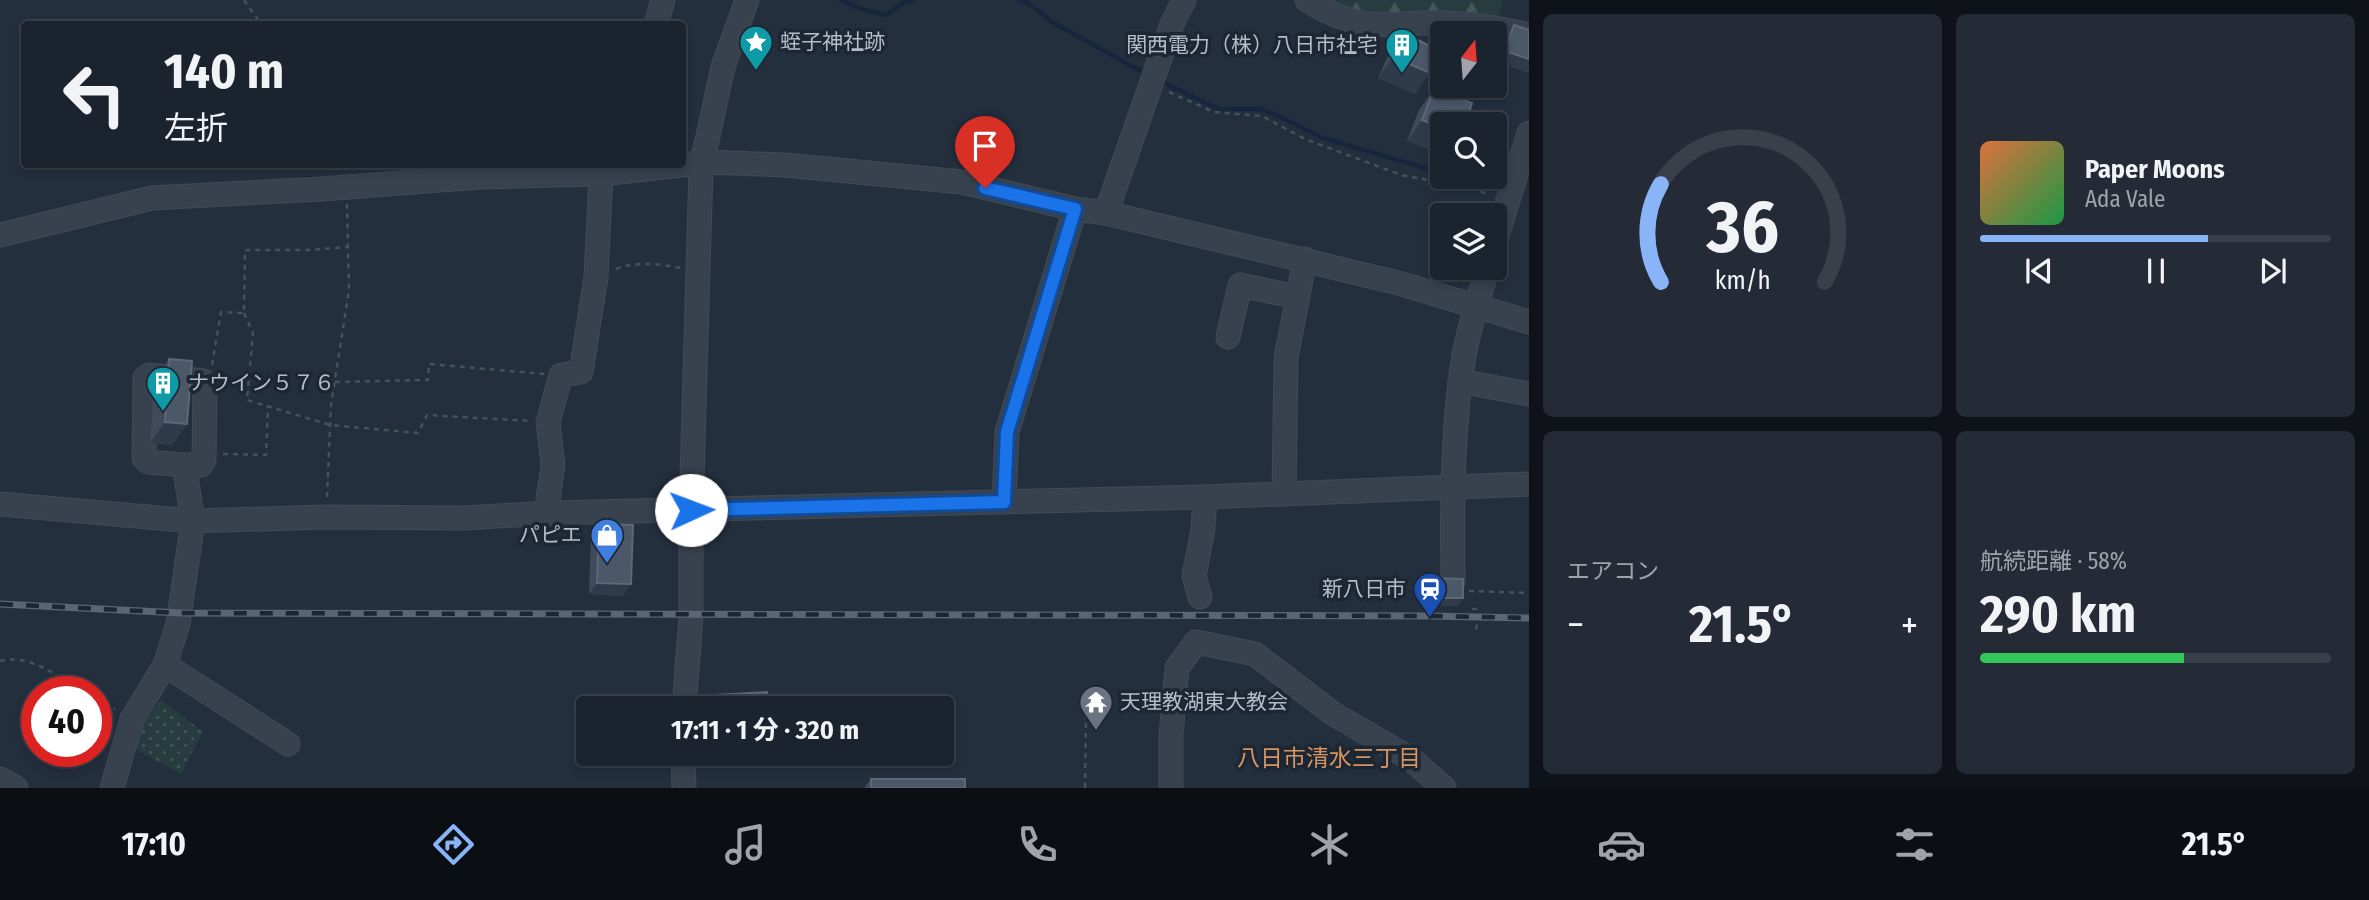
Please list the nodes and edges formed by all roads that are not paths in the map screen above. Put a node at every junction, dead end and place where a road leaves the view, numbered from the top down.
1 (663, 0) edge
2 (747, 0) edge
3 (1184, 0) edge
4 (1307, 0) edge
5 (657, 21) edge
6 (1529, 35) edge
7 (1529, 132) edge
8 (702, 163) junction
9 (686, 164) edge
10 (628, 168) edge
11 (601, 174) junction
12 (1507, 203) edge
13 (1075, 209) junction
14 (1105, 213) junction
15 (0, 235) edge
16 (1305, 259) junction
17 (1484, 280) edge
18 (1297, 297) junction
19 (1476, 305) junction
20 (1529, 322) edge
21 (1228, 337) dead end
22 (1460, 381) junction
23 (1529, 394) edge
24 (184, 466) junction
25 (1529, 484) edge
26 (1453, 486) junction
27 (1284, 494) junction
28 (1205, 497) junction
29 (1004, 502) junction
30 (0, 504) edge
31 (691, 510) junction
32 (550, 513) junction
33 (193, 521) junction
34 (1453, 573) road end
35 (1200, 597) dead end
36 (165, 665) junction
37 (685, 696) edge
38 (288, 744) dead end
39 (683, 766) edge
40 (0, 779) edge
41 (16, 788) edge
42 (111, 788) edge
43 (684, 788) edge
44 (1171, 788) edge
45 (1444, 788) edge

1 - 5 street
2 - 8 street
3 - 14 street
4 - 6 street
7 - 12 street
8 - 9 street
8 - 13 street
8 - 31 street
10 - 11 street
11 - 15 street
11 - 32 street
13 - 14 street
13 - 29 street
14 - 16 street
16 - 18 street
16 - 19 street
17 - 19 street
18 - 21 street
18 - 27 street
19 - 20 street
19 - 22 street
22 - 23 street
22 - 26 street
24 - 24 street
24 - 33 street
25 - 26 street
26 - 27 street
26 - 34 street
27 - 28 street
28 - 29 street
28 - 35 street
29 - 31 street
30 - 33 street
31 - 32 street
31 - 37 street
32 - 33 street
33 - 36 street
36 - 38 street
36 - 42 street
39 - 43 street
40 - 41 street
44 - 45 street

